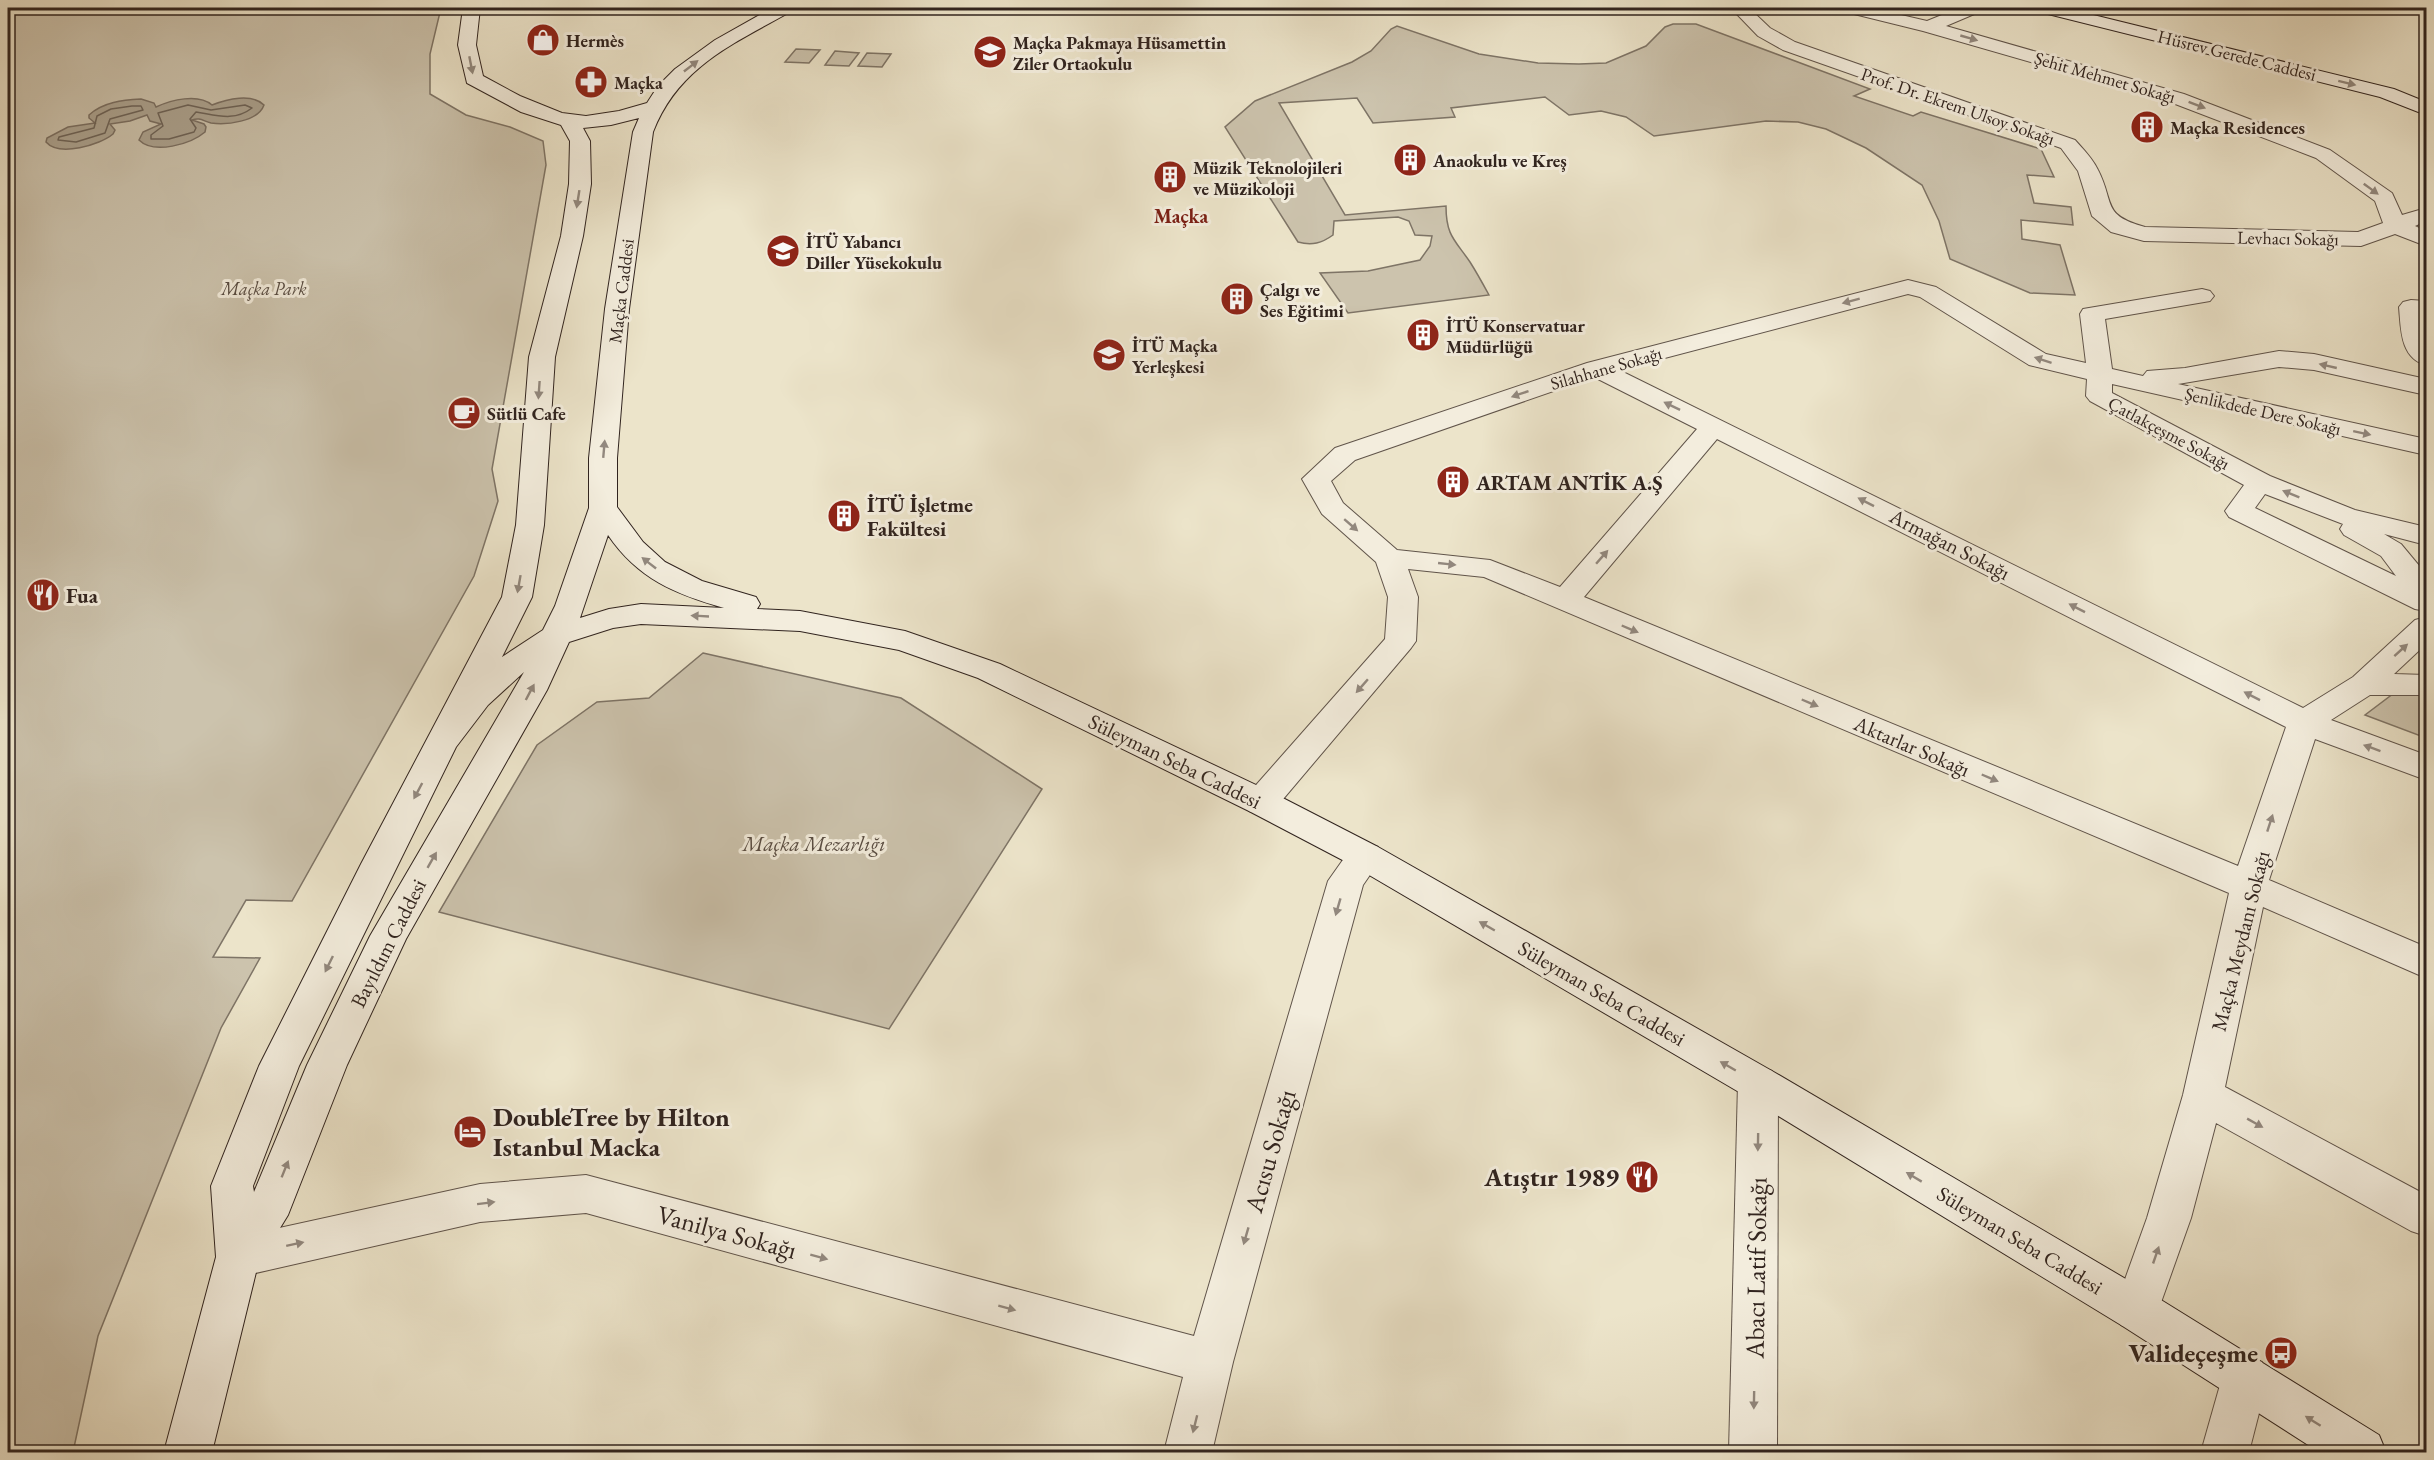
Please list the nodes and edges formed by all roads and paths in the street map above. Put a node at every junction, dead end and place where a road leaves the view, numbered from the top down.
1 (471, 8) edge
2 (784, 8) edge
3 (1740, 8) edge
4 (1852, 8) edge
5 (1973, 8) edge
6 (2046, 8) edge
7 (1929, 27) junction
8 (2427, 109) edge
9 (647, 117) junction
10 (576, 121) junction
11 (2427, 214) edge
12 (2396, 226) junction
13 (2144, 234) joint
14 (2427, 239) edge
15 (1908, 287) joint
16 (2202, 296) dead end
17 (2427, 308) edge
18 (2423, 349) edge
19 (1596, 368) junction
20 (2100, 375) junction
21 (2427, 387) edge
22 (1714, 426) junction
23 (2427, 447) edge
24 (2260, 482) junction
25 (603, 508) junction
26 (2345, 516) junction
27 (2427, 536) edge
28 (1389, 558) junction
29 (2427, 593) edge
30 (1564, 601) junction
31 (2427, 602) edge
32 (800, 621) junction
33 (2427, 627) edge
34 (556, 636) junction
35 (2364, 684) junction
36 (2427, 685) edge
37 (2304, 722) junction
38 (445, 739) junction
39 (2427, 768) edge
40 (1261, 802) junction
41 (1365, 856) junction
42 (2249, 886) junction
43 (2427, 963) edge
44 (1758, 1083) junction
45 (2203, 1095) junction
46 (2427, 1217) edge
47 (238, 1257) junction
48 (2137, 1310) junction
49 (1210, 1362) junction
50 (2245, 1378) junction
51 (188, 1452) edge
52 (1188, 1452) edge
53 (1753, 1452) edge
54 (2225, 1452) edge
55 (2362, 1452) edge

1 -> 10 street
9 -> 2 street
3 - 13 street, Prof. Dr. Ekrem Ulsoy Sokağı
4 - 7 street, Şehit Mehmet Sokağı
5 - 7 street
6 -> 8 street, Hüsrev Gerede Caddesi
7 -> 12 street, Şehit Mehmet Sokağı
9 - 10 street
25 -> 9 street, Maçka Caddesi
10 -> 38 street
11 - 12 street, Levhacı Sokağı
12 - 13 street, Levhacı Sokağı
12 - 14 street
15 -> 19 street, Silahhane Sokağı
20 -> 15 street, Çatlakçeşme Sokağı
16 - 20 street
17 - 18 street
22 -> 19 street, Armağan Sokağı
19 -> 28 street, Silahhane Sokağı
21 -> 20 street
20 -> 23 street, Şenlikdede Dere Sokağı
20 - 24 street, Çatlakçeşme Sokağı
30 -> 22 street
37 -> 22 street, Armağan Sokağı
26 -> 24 street, Çatlakçeşme Sokağı
24 - 31 street
32 -> 25 street, Süleyman Seba Caddesi
25 - 34 street, Maçka Caddesi
26 - 27 street, Çatlakçeşme Sokağı
26 - 29 street
28 -> 30 street, Aktarlar Sokağı
28 -> 40 street
30 -> 42 street, Aktarlar Sokağı
32 -> 34 street, Süleyman Seba Caddesi
32 - 40 street, Süleyman Seba Caddesi
35 -> 33 street
34 - 38 street, Süleyman Seba Caddesi
47 -> 34 street, Bayıldım Caddesi
35 - 36 street
35 - 37 street
39 -> 37 street, Armağan Sokağı
42 -> 37 street, Maçka Meydanı Sokağı
38 -> 47 street, Bayıldım Caddesi
40 - 41 street, Süleyman Seba Caddesi
44 -> 41 street, Süleyman Seba Caddesi
41 -> 49 street, Acısu Sokağı
42 - 43 street, Aktarlar Sokağı
42 - 45 street, Maçka Meydanı Sokağı
48 -> 44 street, Süleyman Seba Caddesi
44 -> 53 street, Abacı Latif Sokağı
45 -> 46 street
48 -> 45 street, Maçka Meydanı Sokağı
47 -> 49 street, Vanilya Sokağı
47 - 51 street, Bayıldım Caddesi
48 - 50 street, Süleyman Seba Caddesi
49 -> 52 street, Acısu Sokağı
50 - 54 street
55 -> 50 street, Süleyman Seba Caddesi

